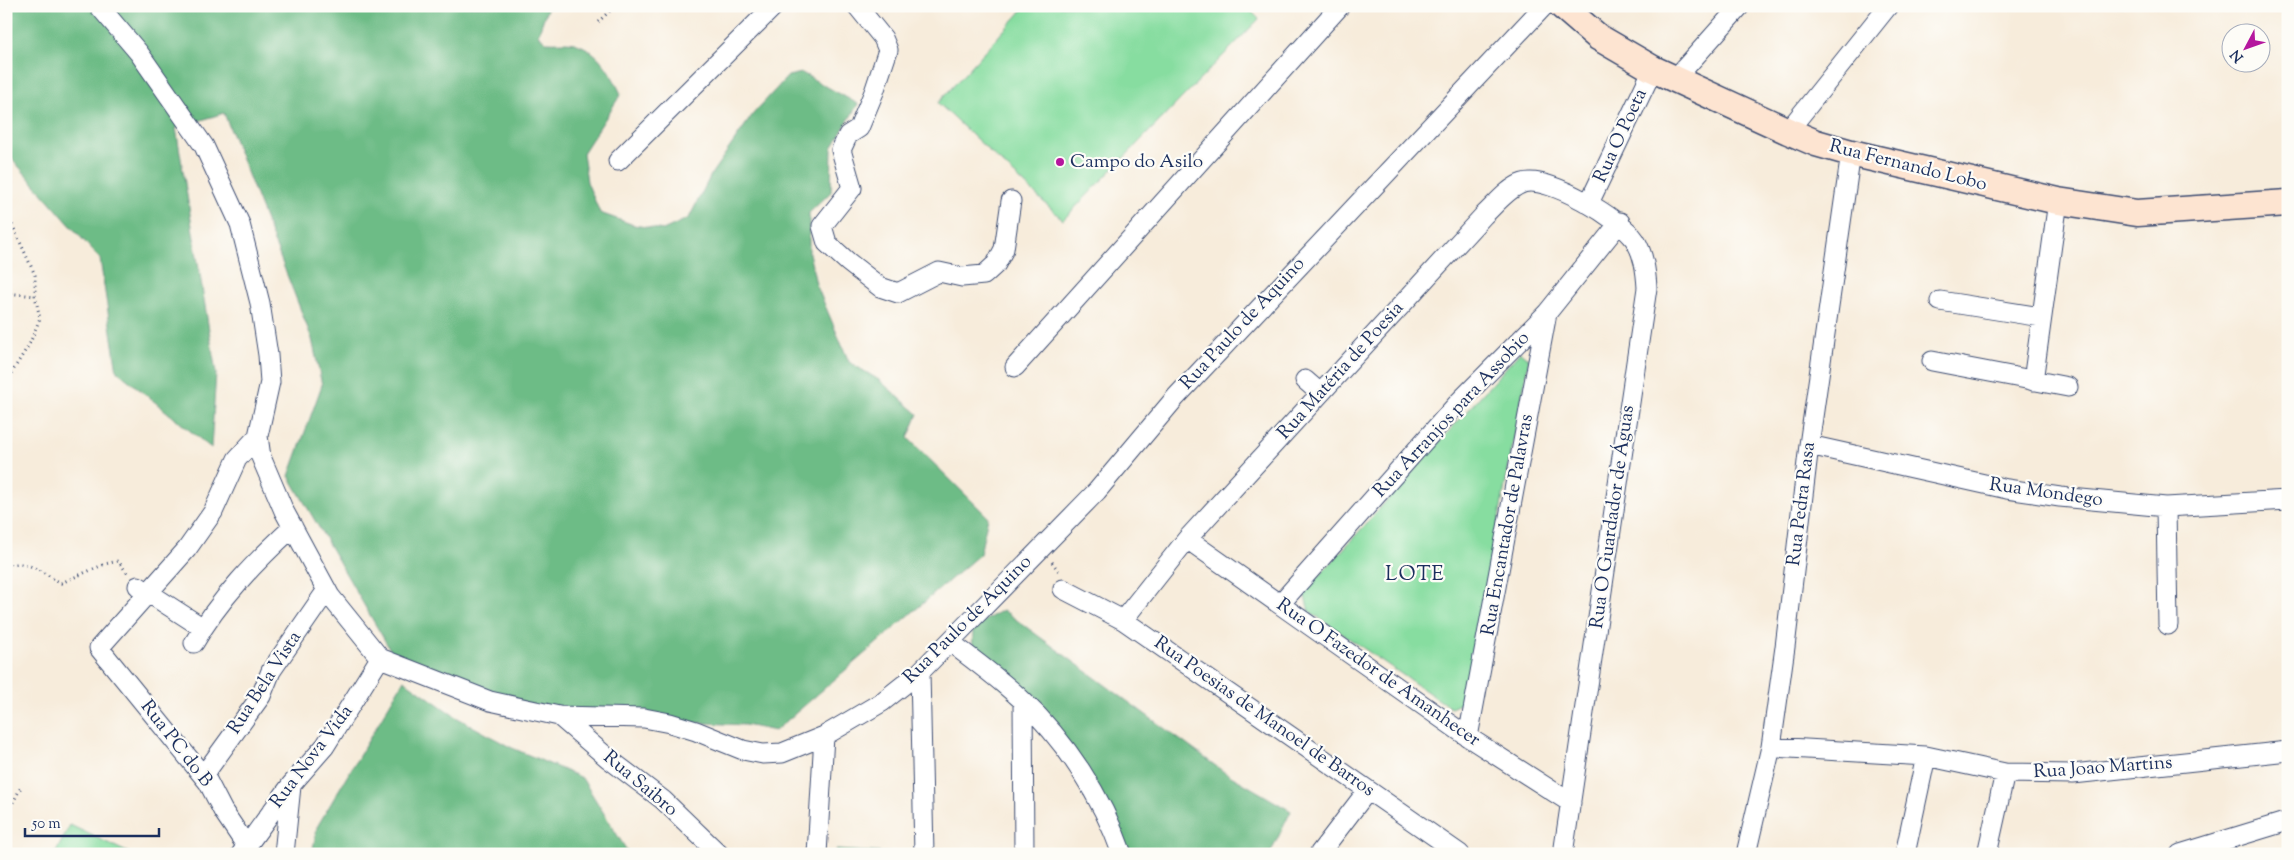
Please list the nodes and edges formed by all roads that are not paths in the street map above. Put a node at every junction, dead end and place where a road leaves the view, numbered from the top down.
1 (98, 6) edge
2 (774, 6) edge
3 (857, 6) edge
4 (1340, 6) edge
5 (1544, 6) edge
6 (1562, 6) edge
7 (1740, 6) edge
8 (1888, 6) edge
9 (1664, 74) junction
10 (1788, 132) junction
11 (1851, 153) junction
12 (618, 160) dead end
13 (1011, 201) dead end
14 (2058, 201) junction
15 (1589, 203) junction
16 (2288, 203) edge
17 (1620, 222) junction
18 (1940, 301) dead end
19 (1547, 313) junction
20 (2041, 317) junction
21 (1932, 361) dead end
22 (1015, 367) dead end
23 (1305, 380) dead end
24 (2033, 380) junction
25 (2068, 387) dead end
26 (1320, 393) junction
27 (258, 436) junction
28 (1809, 445) junction
29 (2288, 500) edge
30 (2166, 507) junction
31 (293, 527) junction
32 (1187, 539) junction
33 (1063, 589) road end
34 (144, 590) junction
35 (327, 590) junction
36 (1280, 604) junction
37 (1123, 620) junction
38 (2168, 625) dead end
39 (950, 642) junction
40 (380, 658) junction
41 (920, 672) junction
42 (1023, 700) junction
43 (559, 716) junction
44 (824, 736) junction
45 (1468, 737) junction
46 (1771, 747) junction
47 (2288, 751) edge
48 (1926, 756) junction
49 (2005, 773) junction
50 (204, 776) junction
51 (291, 785) junction
52 (1368, 790) junction
53 (1571, 803) junction
54 (2288, 821) edge
55 (243, 849) edge
56 (284, 854) edge
57 (719, 854) edge
58 (818, 854) edge
59 (924, 854) edge
60 (1024, 854) edge
61 (1122, 854) edge
62 (1319, 854) edge
63 (1460, 854) edge
64 (1563, 854) edge
65 (1746, 854) edge
66 (1905, 854) edge
67 (1987, 854) edge
68 (2180, 854) edge

1 - 27 street
2 - 12 street
3 - 13 street
4 - 22 street
5 - 39 street, Rua Paulo de Aquino
6 - 9 main road, Rua Fernando Lobo
7 - 9 street, Rua O Poeta
8 - 10 street
9 - 10 main road, Rua Fernando Lobo
9 - 15 street, Rua O Poeta
10 - 11 main road, Rua Fernando Lobo
11 - 14 main road, Rua Fernando Lobo
11 - 28 street, Rua Pedra Rasa
14 - 16 main road, Rua Fernando Lobo
14 - 20 street
15 - 17 street, Rua O Guardador de Águas
15 - 26 street, Rua Matéria de Poesia
17 - 19 street, Rua Arranjos para Assobio
17 - 53 street, Rua O Guardador de Águas
18 - 20 street
19 - 36 street, Rua Arranjos para Assobio
19 - 45 street, Rua Encantador de Palavras
20 - 24 street
21 - 24 street
23 - 26 street
24 - 25 street
26 - 32 street, Rua Matéria de Poesia
27 - 31 street
27 - 34 street
28 - 30 street, Rua Mondego
28 - 46 street, Rua Pedra Rasa
29 - 30 street, Rua Mondego
30 - 38 street
31 - 34 street
31 - 35 street
32 - 36 street, Rua O Fazedor de Amanhecer
32 - 37 street, Rua Matéria de Poesia
33 - 37 street, Rua Poesias de Manoel de Barros
34 - 50 street, Rua PC do B
35 - 40 street
35 - 50 street, Rua Bela Vista
36 - 45 street, Rua O Fazedor de Amanhecer
37 - 52 street, Rua Poesias de Manoel de Barros
39 - 41 street, Rua Paulo de Aquino
39 - 42 street
40 - 43 street, Rua Paulo de Aquino
40 - 51 street, Rua Nova Vida
41 - 44 street, Rua Paulo de Aquino
41 - 59 street
42 - 60 street
42 - 61 street
43 - 44 street, Rua Paulo de Aquino
43 - 57 street, Rua Saibro
44 - 58 street
45 - 53 street, Rua O Fazedor de Amanhecer
46 - 48 street, Rua Joao Martins
46 - 65 street, Rua Pedra Rasa
47 - 49 street, Rua Joao Martins
48 - 49 street, Rua Joao Martins
48 - 66 street
49 - 67 street
50 - 55 street, Rua PC do B
51 - 55 street, Rua Nova Vida
51 - 56 street
52 - 62 street
52 - 63 street, Rua Poesias de Manoel de Barros
53 - 64 street, Rua O Guardador de Águas
54 - 68 street

